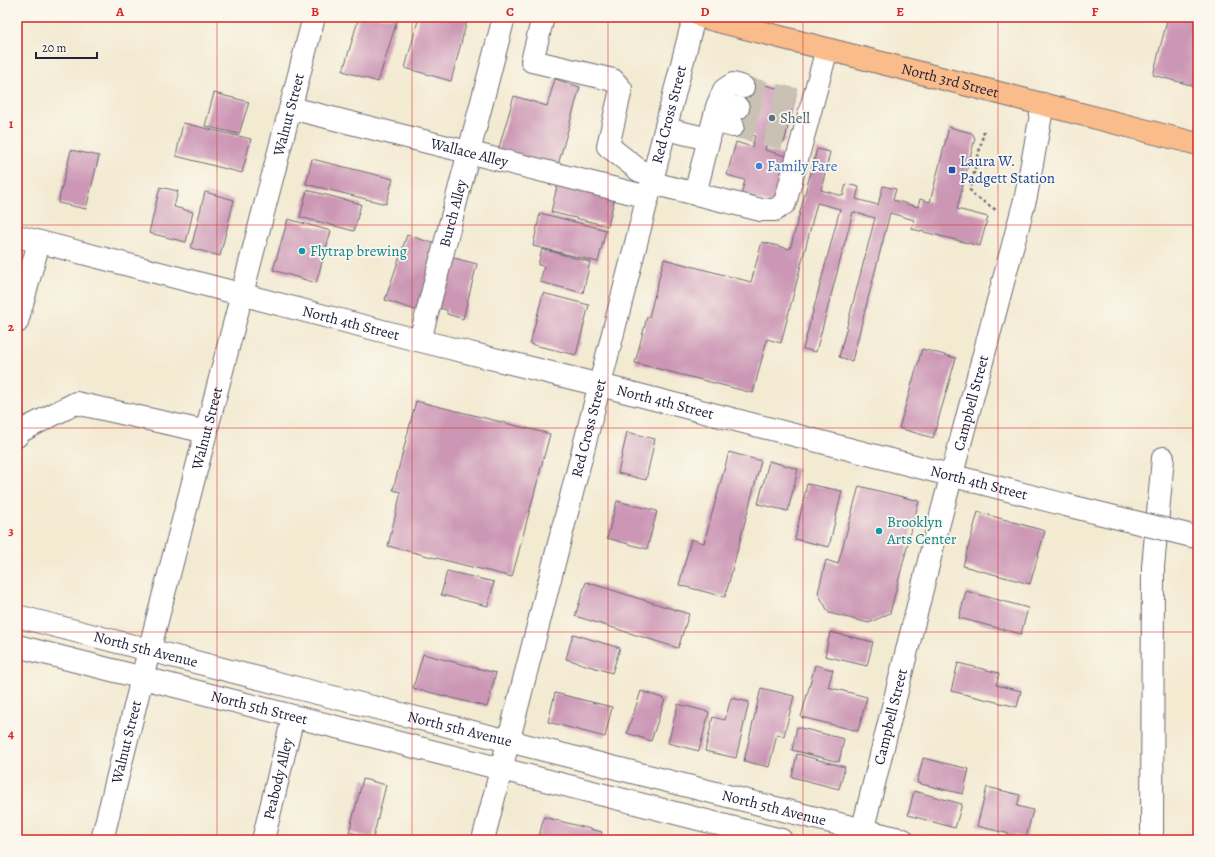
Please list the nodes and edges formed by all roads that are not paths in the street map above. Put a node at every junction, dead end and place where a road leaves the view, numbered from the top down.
1 (314, 17) edge
2 (504, 17) edge
3 (543, 17) edge
4 (694, 17) edge
5 (702, 17) edge
6 (827, 49) junction
7 (743, 86) tunnel mouth
8 (1043, 104) junction
9 (291, 108) junction
10 (722, 120) junction
11 (666, 129) junction
12 (1198, 144) edge
13 (469, 152) junction
14 (651, 185) junction
15 (695, 194) junction
16 (17, 236) edge
17 (39, 242) junction
18 (243, 294) junction
19 (17, 322) edge
20 (420, 340) junction
21 (600, 385) junction
22 (207, 432) junction
23 (17, 436) edge
24 (1163, 458) dead end
25 (952, 475) junction
26 (1197, 537) edge
27 (17, 616) edge
28 (17, 646) edge
29 (150, 650) junction
30 (142, 678) junction
31 (293, 717) junction
32 (508, 740) junction
33 (501, 769) junction
34 (861, 835) edge
35 (102, 840) edge
36 (263, 840) edge
37 (483, 840) edge
38 (781, 840) edge
39 (903, 840) edge
40 (1152, 840) edge

1 - 9 street, Walnut Street
2 - 13 street, Burch Alley
3 - 14 street
4 - 11 street, Red Cross Street
5 - 6 main road, North 3rd Street
6 - 8 main road, North 3rd Street
6 - 15 street
7 - 10 street
8 - 12 main road, North 3rd Street
8 - 25 street, Campbell Street
9 - 13 street, Wallace Alley
9 - 18 street, Walnut Street
10 - 11 street
10 - 15 street
11 - 14 street, Red Cross Street
13 - 14 street, Wallace Alley
13 - 20 street, Burch Alley
14 - 15 street
14 - 21 street, Red Cross Street
16 - 17 street, North 4th Street
17 - 18 street, North 4th Street
17 - 19 street
18 - 20 street, North 4th Street
18 - 22 street, Walnut Street
20 - 21 street, North 4th Street
21 - 25 street, North 4th Street
21 - 32 street, Red Cross Street
22 - 23 street
22 - 29 street, Walnut Street
24 - 40 street
25 - 26 street, North 4th Street, bridge
25 - 34 street, Campbell Street
27 - 29 street, North 5th Avenue
28 - 30 street, North 5th Street
29 - 30 street, Walnut Street
29 - 32 street, North 5th Avenue
30 - 31 street, North 5th Street
30 - 35 street, Walnut Street
31 - 33 street, North 5th Street
31 - 36 street, Peabody Alley
32 - 33 street, Red Cross Street
32 - 34 street, North 5th Avenue
33 - 37 street, Red Cross Street
33 - 38 street, North 5th Avenue
34 - 39 street, North 5th Avenue

